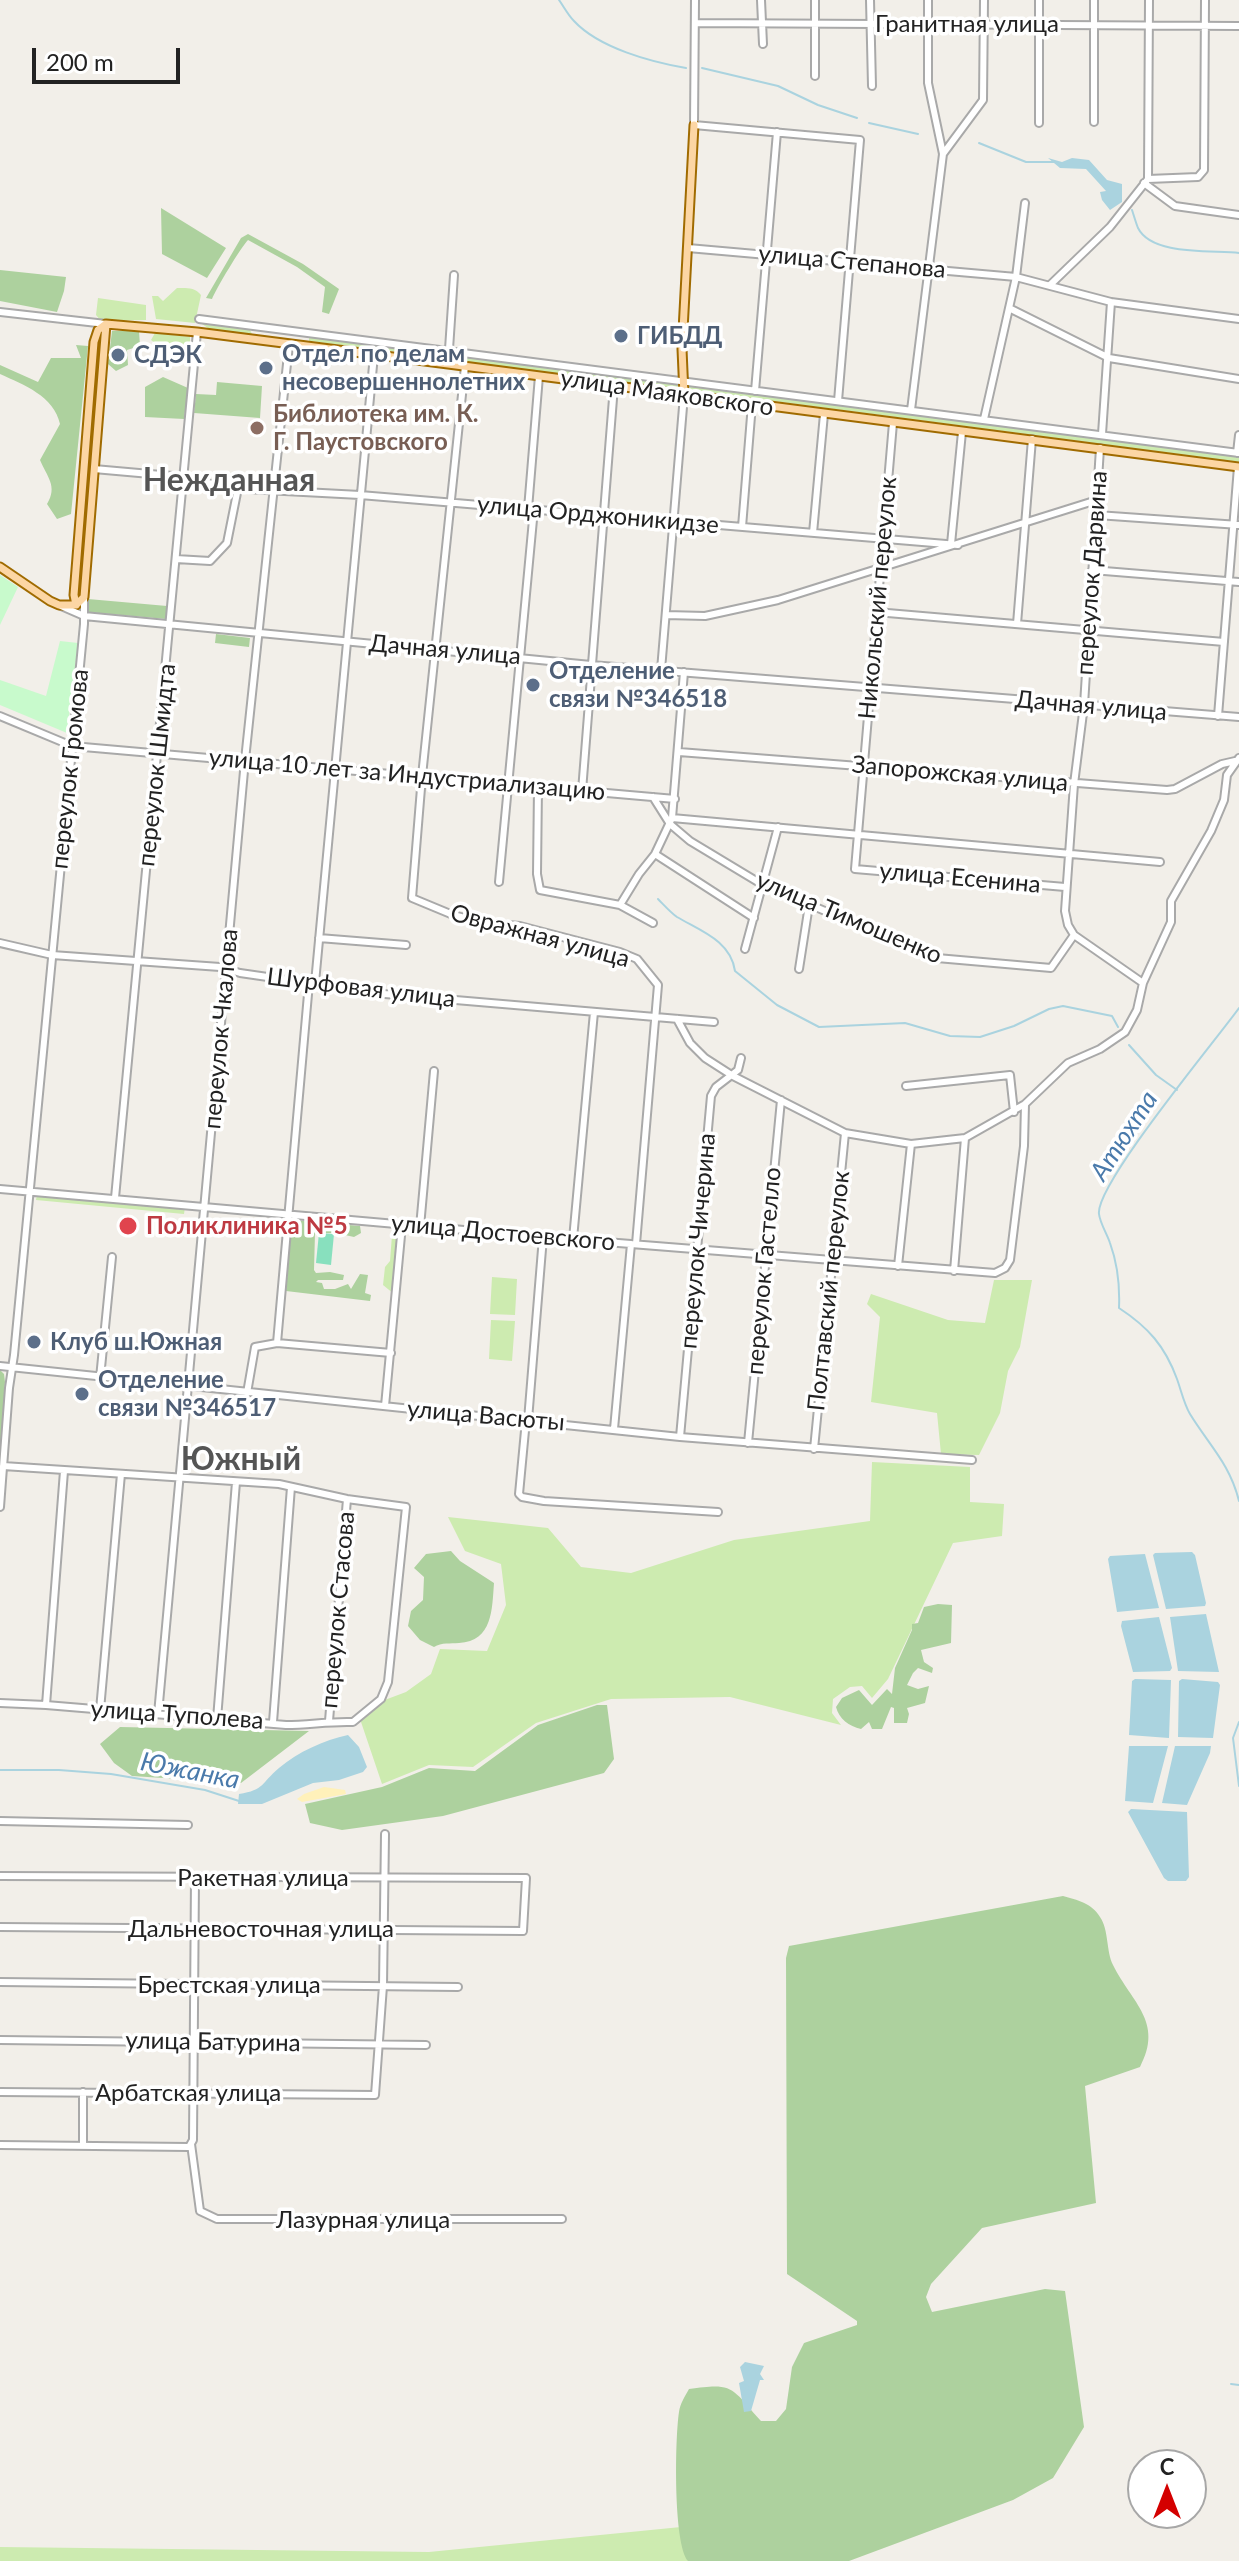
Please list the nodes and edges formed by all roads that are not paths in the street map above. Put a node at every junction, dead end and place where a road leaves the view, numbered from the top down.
1 (695, 0) edge
2 (761, 0) edge
3 (815, 0) edge
4 (870, 0) edge
5 (928, 0) edge
6 (984, 0) edge
7 (1039, 0) edge
8 (1094, 0) edge
9 (1149, 0) edge
10 (1205, 0) edge
11 (695, 23) junction
12 (761, 23) junction
13 (815, 23) junction
14 (870, 24) junction
15 (928, 24) junction
16 (983, 24) junction
17 (1039, 25) junction
18 (1094, 25) junction
19 (1149, 25) junction
20 (1205, 26) junction
21 (1239, 26) edge
22 (763, 44) dead end
23 (815, 76) dead end
24 (872, 86) dead end
25 (1094, 122) dead end
26 (1039, 123) dead end
27 (694, 125) junction
28 (777, 132) junction
29 (943, 154) junction
30 (1146, 181) junction
31 (1025, 203) dead end
32 (1239, 215) edge
33 (688, 248) junction
34 (769, 254) junction
35 (849, 260) junction
36 (929, 269) junction
37 (454, 275) dead end
38 (1016, 277) junction
39 (1050, 285) junction
40 (1111, 302) junction
41 (1009, 308) junction
42 (0, 312) edge
43 (199, 319) dead end
44 (1239, 319) edge
45 (106, 324) junction
46 (197, 332) junction
47 (289, 345) junction
48 (450, 351) junction
49 (374, 355) junction
50 (1109, 358) junction
51 (448, 364) junction
52 (465, 366) junction
53 (539, 376) junction
54 (1239, 379) edge
55 (682, 382) junction
56 (614, 386) junction
57 (755, 391) junction
58 (684, 395) junction
59 (838, 401) junction
60 (752, 404) junction
61 (911, 410) junction
62 (824, 414) junction
63 (984, 419) junction
64 (893, 423) junction
65 (962, 432) junction
66 (1102, 434) junction
67 (1239, 435) edge
68 (1032, 439) junction
69 (1100, 448) junction
70 (1238, 453) edge
71 (1238, 467) edge
72 (94, 469) junction
73 (184, 477) junction
74 (238, 488) junction
75 (274, 490) junction
76 (360, 495) junction
77 (1097, 500) junction
78 (449, 502) junction
79 (531, 509) junction
80 (604, 515) junction
81 (1097, 515) junction
82 (673, 521) junction
83 (1025, 524) junction
84 (1236, 525) edge
85 (742, 527) junction
86 (813, 533) junction
87 (882, 539) junction
88 (954, 545) junction
89 (176, 559) junction
90 (0, 565) edge
91 (880, 569) junction
92 (1092, 570) junction
93 (1228, 580) junction
94 (1239, 582) edge
95 (74, 595) junction
96 (84, 597) junction
97 (58, 602) junction
98 (76, 605) junction
99 (876, 612) junction
100 (666, 615) junction
101 (84, 616) junction
102 (171, 624) junction
103 (1017, 624) junction
104 (1088, 630) junction
105 (258, 631) junction
106 (346, 641) junction
107 (1224, 642) junction
108 (435, 649) junction
109 (519, 657) junction
110 (591, 665) junction
111 (661, 670) junction
112 (684, 672) junction
113 (870, 687) junction
114 (1084, 705) junction
115 (0, 716) edge
116 (1218, 716) junction
117 (1239, 717) edge
118 (72, 746) junction
119 (159, 752) junction
120 (679, 752) junction
121 (245, 760) junction
122 (1237, 760) edge
123 (863, 766) junction
124 (334, 768) junction
125 (422, 776) junction
126 (508, 784) junction
127 (1074, 784) junction
128 (538, 787) junction
129 (582, 791) junction
130 (653, 797) junction
131 (675, 799) junction
132 (671, 821) junction
133 (778, 827) junction
134 (858, 834) junction
135 (1068, 853) junction
136 (655, 854) junction
137 (1160, 862) dead end
138 (855, 869) joint
139 (499, 882) dead end
140 (763, 885) junction
141 (1065, 887) junction
142 (620, 905) junction
143 (809, 905) junction
144 (754, 918) junction
145 (653, 923) dead end
146 (1074, 935) junction
147 (319, 938) junction
148 (0, 943) edge
149 (406, 945) dead end
150 (745, 949) dead end
151 (52, 955) junction
152 (137, 960) junction
153 (799, 969) dead end
154 (227, 970) junction
155 (312, 983) junction
156 (1143, 983) junction
157 (594, 1012) junction
158 (656, 1018) junction
159 (677, 1019) junction
160 (714, 1022) dead end
161 (741, 1058) dead end
162 (434, 1071) dead end
163 (733, 1076) junction
164 (906, 1086) dead end
165 (781, 1100) junction
166 (1025, 1104) junction
167 (1014, 1112) junction
168 (845, 1133) junction
169 (965, 1138) junction
170 (911, 1144) junction
171 (0, 1189) edge
172 (30, 1192) junction
173 (115, 1198) junction
174 (204, 1206) junction
175 (289, 1214) junction
176 (402, 1225) junction
177 (420, 1227) junction
178 (543, 1237) junction
179 (573, 1239) junction
180 (633, 1244) junction
181 (697, 1249) junction
182 (766, 1255) junction
183 (112, 1257) dead end
184 (833, 1260) junction
185 (898, 1266) junction
186 (954, 1271) junction
187 (277, 1343) junction
188 (391, 1353) junction
189 (0, 1366) edge
190 (12, 1367) junction
191 (100, 1378) junction
192 (187, 1387) junction
193 (247, 1393) junction
194 (385, 1406) junction
195 (527, 1420) junction
196 (614, 1429) junction
197 (680, 1437) junction
198 (748, 1443) junction
199 (814, 1449) junction
200 (972, 1460) dead end
201 (3, 1466) junction
202 (64, 1471) junction
203 (121, 1474) junction
204 (178, 1477) junction
205 (236, 1482) junction
206 (291, 1487) junction
207 (347, 1499) junction
208 (0, 1507) edge
209 (718, 1512) dead end
210 (0, 1703) edge
211 (46, 1705) junction
212 (100, 1710) junction
213 (158, 1714) junction
214 (217, 1719) junction
215 (329, 1721) junction
216 (273, 1722) junction
217 (0, 1821) edge
218 (188, 1825) dead end
219 (385, 1834) dead end
220 (0, 1876) edge
221 (195, 1877) junction
222 (385, 1878) junction
223 (0, 1927) edge
224 (194, 1929) junction
225 (384, 1929) junction
226 (523, 1931) joint
227 (0, 1982) edge
228 (194, 1984) junction
229 (383, 1986) junction
230 (458, 1987) dead end
231 (0, 2040) edge
232 (194, 2041) junction
233 (380, 2044) junction
234 (426, 2045) dead end
235 (0, 2092) edge
236 (83, 2092) junction
237 (193, 2093) junction
238 (0, 2145) edge
239 (83, 2145) junction
240 (190, 2145) junction
241 (562, 2219) dead end

1 - 11 street
2 - 12 street
3 - 13 street
4 - 14 street
5 - 15 street
6 - 16 street
7 - 17 street
8 - 18 street
9 - 19 street
10 - 20 street
11 - 12 street, Гранитная улица
11 - 27 street
12 - 13 street, Гранитная улица
12 - 22 street
13 - 14 street, Гранитная улица
13 - 23 street
14 - 15 street, Гранитная улица
14 - 24 street
15 - 16 street, Гранитная улица
15 - 29 street
16 - 17 street, Гранитная улица
16 - 29 street
17 - 18 street, Гранитная улица
17 - 26 street
18 - 19 street, Гранитная улица
18 - 25 street
19 - 20 street, Гранитная улица
19 - 30 street
20 - 21 street, Гранитная улица
20 - 30 street
27 - 28 street
27 - 33 main road
28 - 34 street
28 - 35 street
29 - 36 street
30 - 32 street
30 - 39 street
31 - 38 street
33 - 34 street, улица Степанова
33 - 55 main road
34 - 35 street, улица Степанова
34 - 57 street
35 - 36 street, улица Степанова
35 - 59 street
36 - 38 street, улица Степанова
36 - 61 street
37 - 48 street
38 - 39 street, улица Степанова
38 - 41 street
39 - 40 street, улица Степанова
40 - 44 street, улица Степанова
40 - 50 street
41 - 50 street
41 - 63 street
42 - 45 street, улица Маяковского
43 - 48 street, улица Маяковского
45 - 46 main road, улица Маяковского
45 - 72 main road, переулок Громова
45 - 95 main road
46 - 47 main road, улица Маяковского
46 - 73 street, переулок Шмидта
47 - 49 main road, улица Маяковского
47 - 75 street, переулок Чкалова
48 - 51 street
48 - 55 street, улица Маяковского
49 - 51 main road, улица Маяковского
49 - 76 street
50 - 54 street
50 - 66 street
51 - 52 main road, улица Маяковского
52 - 53 main road, улица Маяковского
52 - 78 street
53 - 56 main road, улица Маяковского
53 - 79 street
55 - 57 street, улица Маяковского
55 - 58 main road
56 - 58 main road, улица Маяковского
56 - 80 street
57 - 59 street, улица Маяковского
58 - 60 main road, улица Маяковского
58 - 82 street
59 - 61 street, улица Маяковского
60 - 62 main road, улица Маяковского
60 - 85 street
61 - 63 street, улица Маяковского
62 - 64 main road, улица Маяковского
62 - 86 street
63 - 66 street, улица Маяковского
64 - 65 main road, улица Маяковского
64 - 87 street, Никольский переулок
65 - 68 main road, улица Маяковского
65 - 88 street
66 - 70 street, улица Маяковского
67 - 70 street
68 - 69 main road, улица Маяковского
68 - 83 street
69 - 71 main road, улица Маяковского
69 - 77 street, переулок Дарвина
71 - 84 street
72 - 73 street, улица Орджоникидзе
72 - 96 main road, переулок Громова
73 - 74 street, улица Орджоникидзе
73 - 89 street, переулок Шмидта
74 - 75 street, улица Орджоникидзе
74 - 89 street
75 - 76 street, улица Орджоникидзе
75 - 105 street, переулок Чкалова
76 - 78 street, улица Орджоникидзе
76 - 106 street
77 - 81 street, переулок Дарвина
77 - 83 street, улица Орджоникидзе
78 - 79 street, улица Орджоникидзе
78 - 108 street
79 - 80 street, улица Орджоникидзе
79 - 109 street
80 - 82 street, улица Орджоникидзе
80 - 110 street
81 - 84 street
81 - 92 street, переулок Дарвина
82 - 85 street, улица Орджоникидзе
82 - 100 street
83 - 88 street, улица Орджоникидзе
83 - 103 street
84 - 93 street
85 - 86 street, улица Орджоникидзе
86 - 87 street, улица Орджоникидзе
87 - 88 street, улица Орджоникидзе
87 - 91 street, Никольский переулок
88 - 91 street, улица Орджоникидзе
89 - 102 street, переулок Шмидта
90 - 97 main road, Дачная улица
91 - 99 street, Никольский переулок
91 - 100 street, улица Орджоникидзе
92 - 93 street
92 - 104 street, переулок Дарвина
93 - 94 street
93 - 107 street
95 - 97 main road
95 - 98 main road
96 - 98 main road
96 - 101 street, переулок Громова
97 - 98 main road
97 - 101 street, Дачная улица
98 - 101 street
99 - 103 street
99 - 113 street, Никольский переулок
100 - 111 street
101 - 102 street, Дачная улица
101 - 118 street, переулок Громова
102 - 105 street, Дачная улица
102 - 119 street, переулок Шмидта
103 - 104 street
104 - 107 street
104 - 114 street, переулок Дарвина
105 - 106 street, Дачная улица
105 - 121 street, переулок Чкалова
106 - 108 street, Дачная улица
106 - 124 street
107 - 116 street
108 - 109 street, Дачная улица
108 - 125 street
109 - 110 street, Дачная улица
109 - 126 street
110 - 111 street, Дачная улица
110 - 129 street
111 - 112 street, Дачная улица
112 - 113 street, Дачная улица
112 - 120 street
113 - 114 street, Дачная улица
113 - 123 street, Никольский переулок
114 - 116 street, Дачная улица
114 - 127 street, переулок Дарвина
115 - 118 street, улица 10 лет за Индустриализацию
116 - 117 street, Дачная улица
118 - 119 street, улица 10 лет за Индустриализацию
118 - 151 street, переулок Громова
119 - 121 street, улица 10 лет за Индустриализацию
119 - 152 street, переулок Шмидта
120 - 123 street, Запорожская улица
120 - 131 street
121 - 124 street, улица 10 лет за Индустриализацию
121 - 154 street, переулок Чкалова
122 - 127 street, Запорожская улица
122 - 156 street
123 - 127 street, Запорожская улица
123 - 134 street, Никольский переулок
124 - 125 street, улица 10 лет за Индустриализацию
124 - 147 street
125 - 126 street, улица 10 лет за Индустриализацию
125 - 158 street, Овражная улица
126 - 128 street, улица 10 лет за Индустриализацию
126 - 139 street
127 - 135 street, переулок Дарвина
128 - 129 street, улица 10 лет за Индустриализацию
128 - 142 street
129 - 130 street, улица 10 лет за Индустриализацию
130 - 131 street, улица 10 лет за Индустриализацию
130 - 132 street, улица Тимошенко
131 - 132 street
132 - 133 street
132 - 136 street
132 - 140 street, улица Тимошенко
133 - 134 street
133 - 140 street
134 - 135 street
134 - 138 street, Никольский переулок
135 - 137 street
135 - 141 street, переулок Дарвина
136 - 142 street
136 - 144 street, улица Тимошенко
138 - 141 street, улица Есенина
140 - 143 street, улица Тимошенко
140 - 144 street
141 - 146 street, переулок Дарвина
142 - 145 street
143 - 146 street, улица Тимошенко
143 - 153 street
144 - 150 street
146 - 156 street
147 - 149 street
147 - 155 street
148 - 151 street, Шурфовая улица
151 - 152 street, Шурфовая улица
151 - 172 street, переулок Громова
152 - 154 street, Шурфовая улица
152 - 173 street, переулок Шмидта
154 - 155 street, Шурфовая улица
154 - 174 street, переулок Чкалова
155 - 157 street, Шурфовая улица
155 - 175 street
156 - 166 street
157 - 158 street, Шурфовая улица
157 - 179 street
158 - 159 street, Шурфовая улица
158 - 180 street
159 - 160 street, Шурфовая улица
159 - 163 street
161 - 163 street, переулок Чичерина
162 - 177 street
163 - 165 street
163 - 181 street, переулок Чичерина
164 - 167 street
165 - 168 street
165 - 182 street, переулок Гастелло
166 - 167 street
166 - 186 street, улица Достоевского
167 - 169 street
168 - 170 street
168 - 184 street, Полтавский переулок
169 - 170 street
169 - 186 street
170 - 185 street
171 - 172 street, улица Достоевского
172 - 173 street, улица Достоевского
172 - 190 street, переулок Громова
173 - 174 street, улица Достоевского
174 - 175 street, улица Достоевского
174 - 192 street, переулок Чкалова
175 - 176 street, улица Достоевского
175 - 187 street
176 - 177 street, улица Достоевского
176 - 188 street
177 - 178 street, улица Достоевского
178 - 179 street, улица Достоевского
178 - 195 street
179 - 180 street, улица Достоевского
180 - 181 street, улица Достоевского
180 - 196 street
181 - 182 street, улица Достоевского
181 - 197 street, переулок Чичерина
182 - 184 street, улица Достоевского
182 - 198 street, переулок Гастелло
183 - 191 street
184 - 185 street, улица Достоевского
184 - 199 street, Полтавский переулок
185 - 186 street, улица Достоевского
187 - 188 street
187 - 193 street
188 - 194 street
189 - 190 street, улица Васюты
190 - 191 street, улица Васюты
190 - 201 street, переулок Громова
191 - 192 street, улица Васюты
192 - 193 street, улица Васюты
192 - 204 street, переулок Чкалова
193 - 194 street, улица Васюты
194 - 195 street, улица Васюты
195 - 196 street, улица Васюты
195 - 209 street
196 - 197 street, улица Васюты
197 - 198 street, улица Васюты
198 - 199 street, улица Васюты
199 - 200 street, улица Васюты
201 - 202 street
201 - 208 street, переулок Громова
202 - 203 street
202 - 211 street
203 - 204 street
203 - 212 street
204 - 205 street
204 - 213 street, переулок Чкалова
205 - 206 street
205 - 214 street
206 - 207 street
206 - 216 street
207 - 215 street, переулок Стасова
207 - 215 street, улица Туполева
210 - 211 street, улица Туполева
211 - 212 street, улица Туполева
212 - 213 street, улица Туполева
213 - 214 street, улица Туполева
214 - 216 street, улица Туполева
215 - 216 street, улица Туполева
217 - 218 street
219 - 222 street
220 - 221 street, Ракетная улица
221 - 222 street, Ракетная улица
221 - 224 street
222 - 225 street
222 - 226 street, Ракетная улица
223 - 224 street, Дальневосточная улица
224 - 225 street, Дальневосточная улица
224 - 228 street
225 - 226 street, Дальневосточная улица
225 - 229 street
227 - 228 street, Брестская улица
228 - 229 street, Брестская улица
228 - 232 street
229 - 230 street, Брестская улица
229 - 233 street
231 - 232 street, улица Батурина
232 - 233 street, улица Батурина
232 - 237 street
233 - 234 street, улица Батурина
233 - 237 street, Арбатская улица
235 - 236 street, Арбатская улица
236 - 237 street, Арбатская улица
236 - 239 street
237 - 240 street
238 - 239 street
239 - 240 street
240 - 241 street, Лазурная улица

